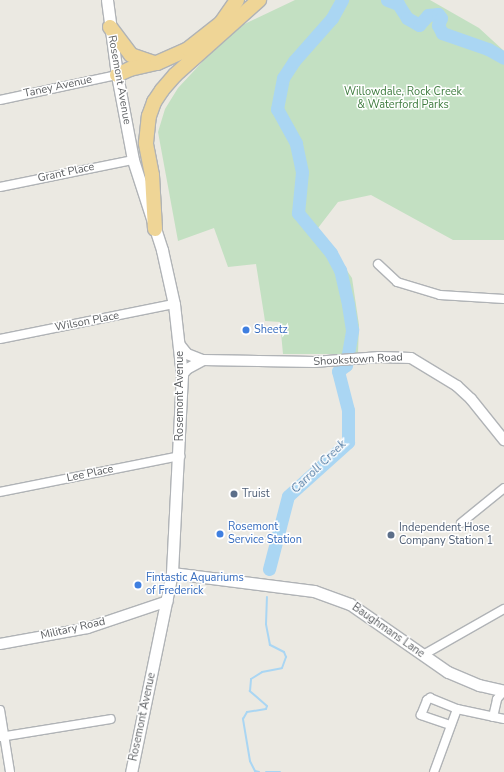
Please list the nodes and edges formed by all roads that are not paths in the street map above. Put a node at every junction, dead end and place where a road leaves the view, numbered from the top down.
1 (107, 0) edge
2 (236, 0) edge
3 (258, 0) edge
4 (110, 27) junction
5 (202, 50) junction
6 (157, 63) junction
7 (117, 75) junction
8 (0, 100) edge
9 (133, 160) junction
10 (0, 187) edge
11 (155, 229) junction
12 (378, 264) dead end
13 (504, 299) edge
14 (174, 304) junction
15 (0, 339) edge
16 (180, 345) junction
17 (203, 360) junction
18 (182, 376) junction
19 (504, 440) edge
20 (180, 456) junction
21 (504, 488) edge
22 (0, 492) edge
23 (461, 523) dead end
24 (172, 573) junction
25 (168, 600) junction
26 (501, 611) edge
27 (0, 644) edge
28 (427, 653) junction
29 (504, 691) edge
30 (458, 709) junction
31 (0, 710) edge
32 (493, 717) junction
33 (504, 718) edge
34 (111, 719) dead end
35 (450, 725) junction
36 (2, 737) edge
37 (10, 772) edge
38 (131, 772) edge
39 (434, 772) edge

1 - 4 main road, Rosemont Avenue
2 - 6 highway
3 - 5 highway
4 - 6 highway
4 - 7 main road, Rosemont Avenue
5 - 7 highway
5 - 11 highway
6 - 7 highway
7 - 8 street, Taney Avenue
7 - 9 main road, Rosemont Avenue
9 - 10 street, Grant Place
9 - 11 main road, Rosemont Avenue
11 - 14 main road, Rosemont Avenue
12 - 13 street
14 - 15 street, Wilson Place
14 - 16 main road, Rosemont Avenue
16 - 17 street, Shookstown Road
16 - 18 main road, Rosemont Avenue
17 - 18 street
17 - 19 street, Shookstown Road
18 - 20 main road, Rosemont Avenue
20 - 22 street, Lee Place
20 - 24 main road, Rosemont Avenue
21 - 23 street
24 - 25 main road, Rosemont Avenue
24 - 28 main road, Baughmans Lane
25 - 27 street, Military Road
25 - 38 main road, Rosemont Avenue
26 - 28 street
28 - 29 main road, Baughmans Lane
29 - 32 street
30 - 32 street
30 - 35 street
30 - 35 street
31 - 36 street
32 - 33 street
34 - 36 street
35 - 39 street
36 - 37 street

